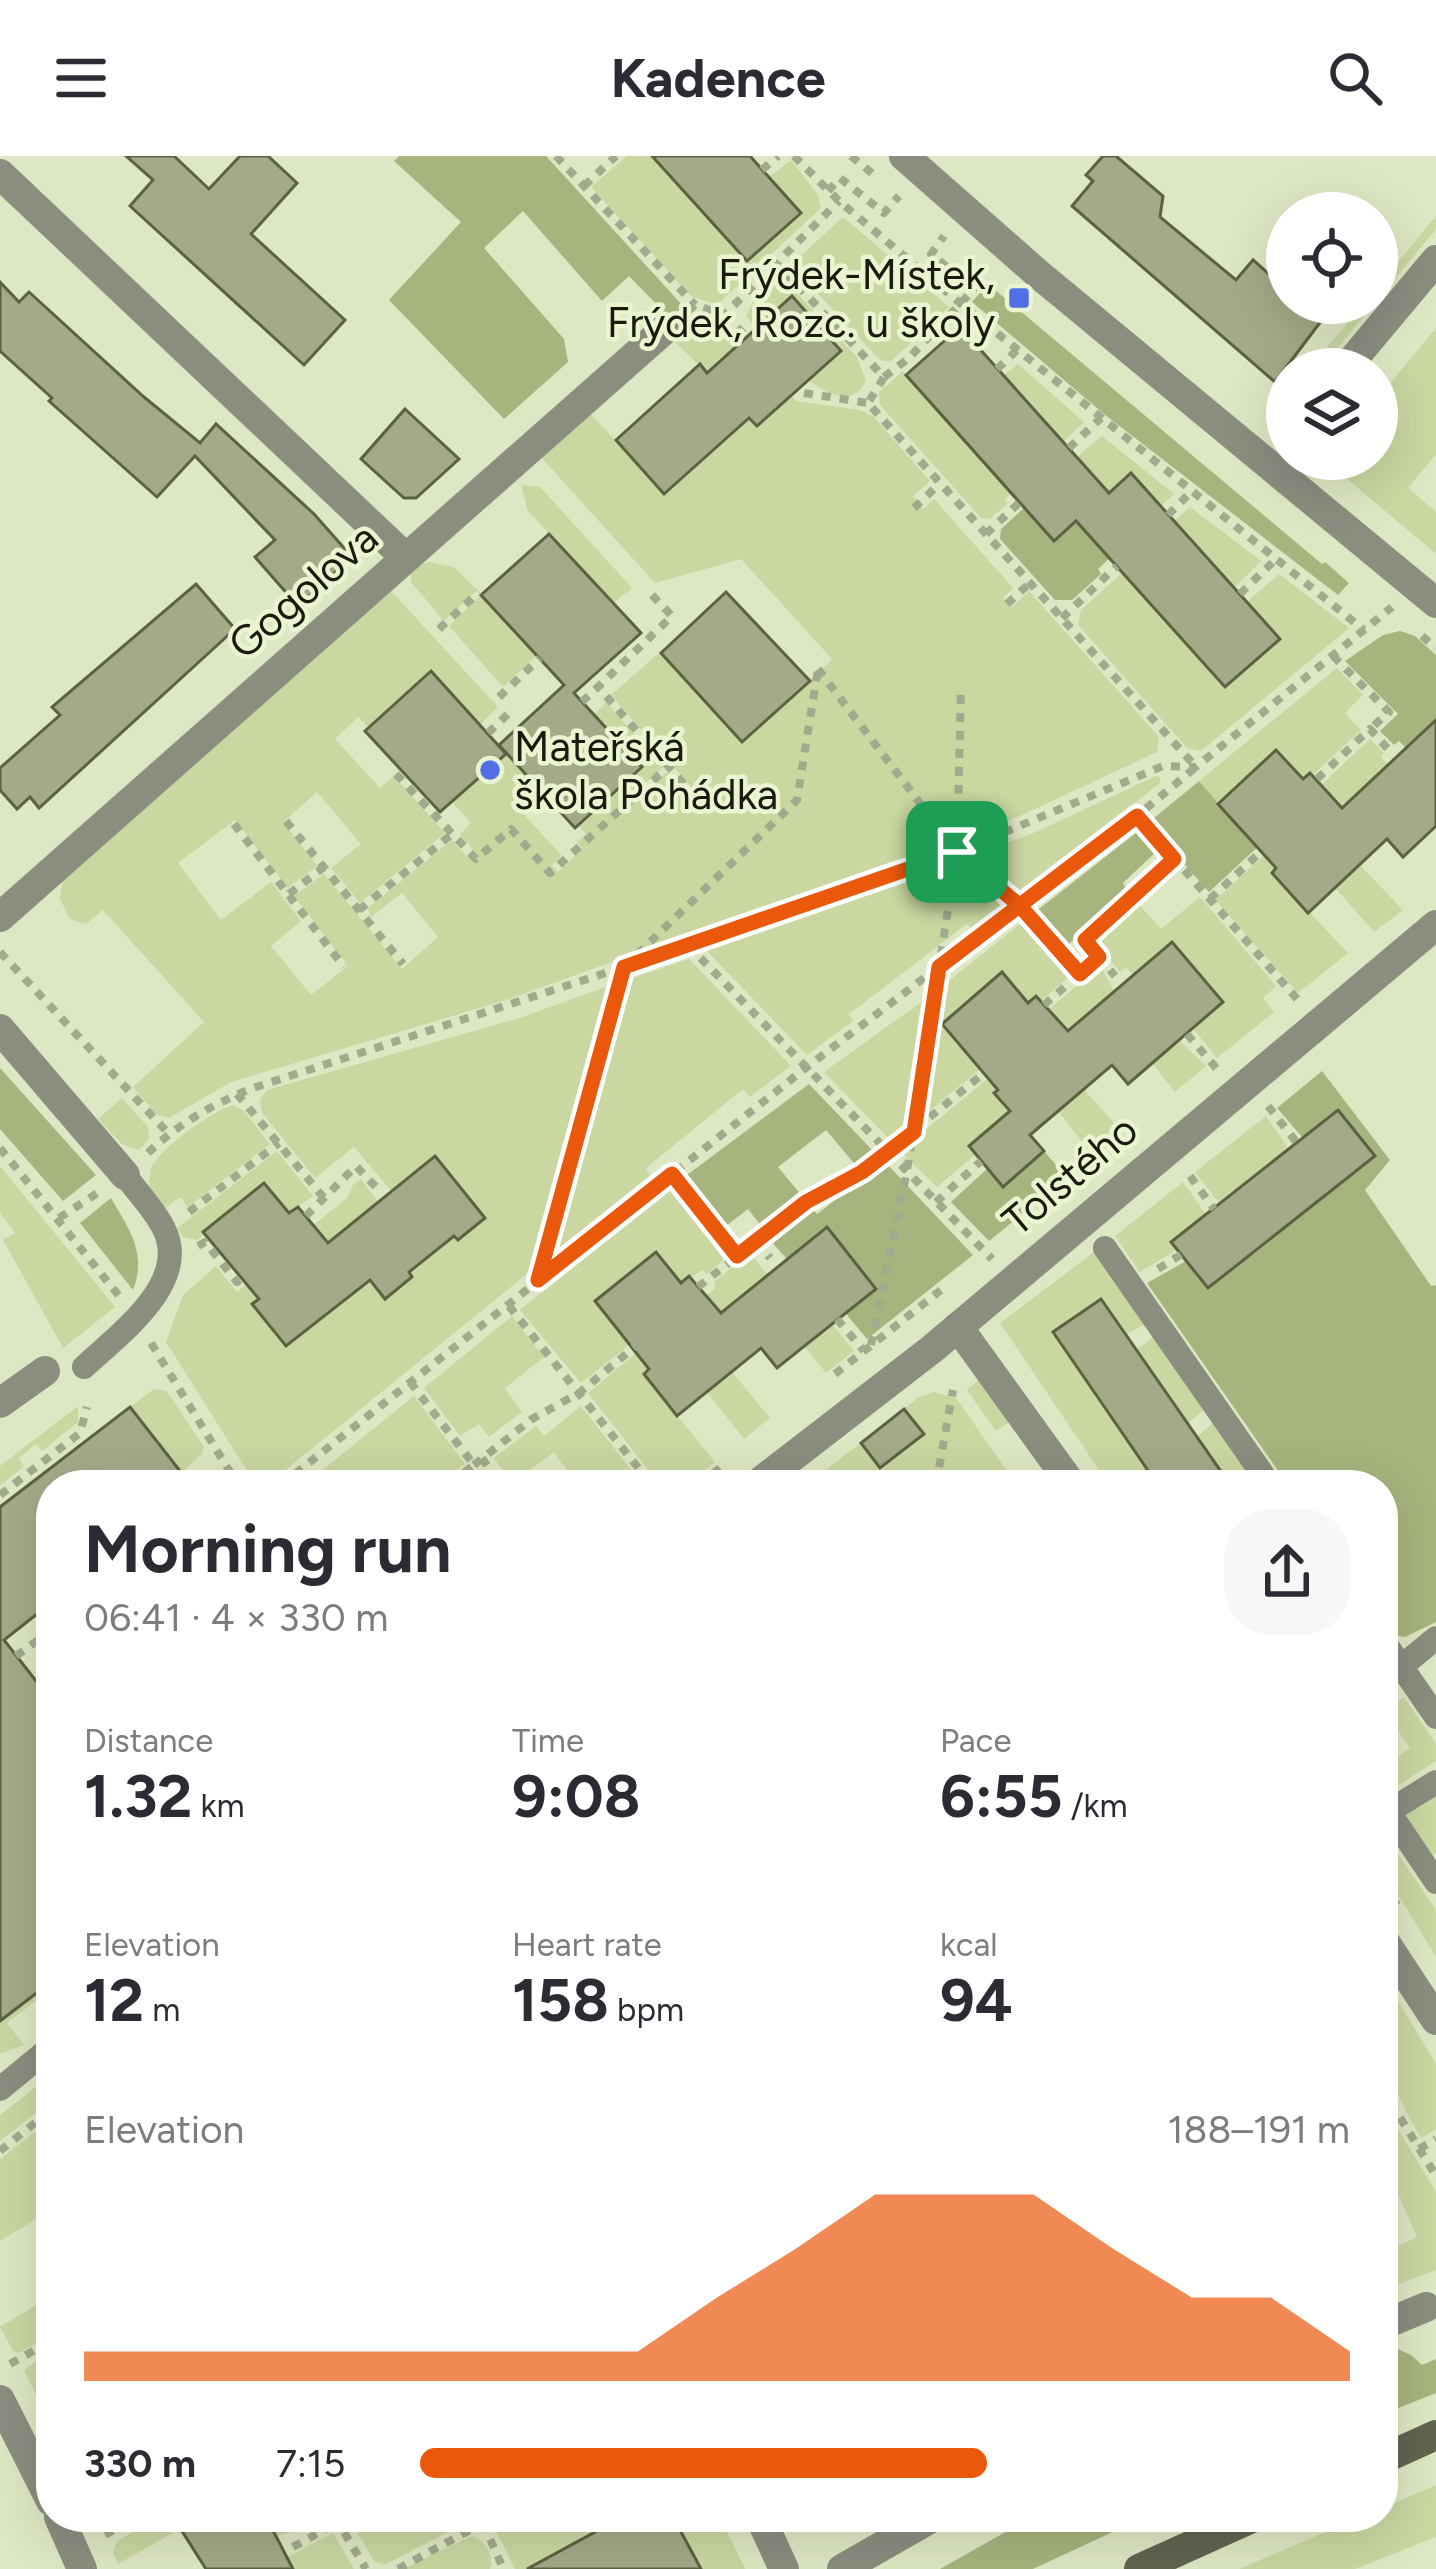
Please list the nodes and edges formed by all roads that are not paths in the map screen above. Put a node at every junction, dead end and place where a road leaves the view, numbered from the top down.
1 (904, 156) edge
2 (0, 174) edge
3 (1436, 260) edge
4 (682, 316) road end
5 (1363, 348) edge
6 (1266, 443) edge
7 (1307, 480) edge
8 (405, 556) junction
9 (1426, 594) edge
10 (0, 917) edge
11 (1436, 926) edge
12 (0, 1029) edge
13 (125, 1175) joint
14 (1105, 1248) dead end
15 (958, 1327) junction
16 (84, 1367) dead end
17 (45, 1370) dead end
18 (0, 1403) edge
19 (775, 1470) edge
20 (1061, 1470) edge
21 (1260, 1470) edge
22 (1436, 1638) edge
23 (1398, 1661) edge
24 (1402, 1666) junction
25 (1436, 1717) edge
26 (1436, 1782) edge
27 (1398, 1806) edge
28 (1398, 1830) edge
29 (1436, 1882) edge
30 (1398, 1962) edge
31 (1436, 2020) edge
32 (36, 2060) edge
33 (0, 2089) edge
34 (1426, 2307) dead end
35 (1398, 2319) edge
36 (0, 2400) edge
37 (1436, 2435) edge
38 (1398, 2452) edge
39 (36, 2471) edge
40 (66, 2532) edge
41 (767, 2532) edge
42 (907, 2532) edge
43 (1221, 2532) edge
44 (82, 2569) edge
45 (784, 2569) edge
46 (842, 2569) edge
47 (1139, 2569) edge

1 - 6 street
2 - 8 street
3 - 5 street
4 - 8 street, Gogolova
7 - 9 street
8 - 10 street, Gogolova
11 - 15 street, Tolstého
12 - 13 street
13 - 16 lane
14 - 21 lane
15 - 19 street, Tolstého
15 - 20 street
17 - 18 street
22 - 24 lane
23 - 24 lane
24 - 25 lane
26 - 27 lane
28 - 29 lane
30 - 31 street
32 - 33 lane
34 - 35 street
36 - 39 street
37 - 38 main road
40 - 44 street
41 - 45 street
42 - 46 street
43 - 47 main road

